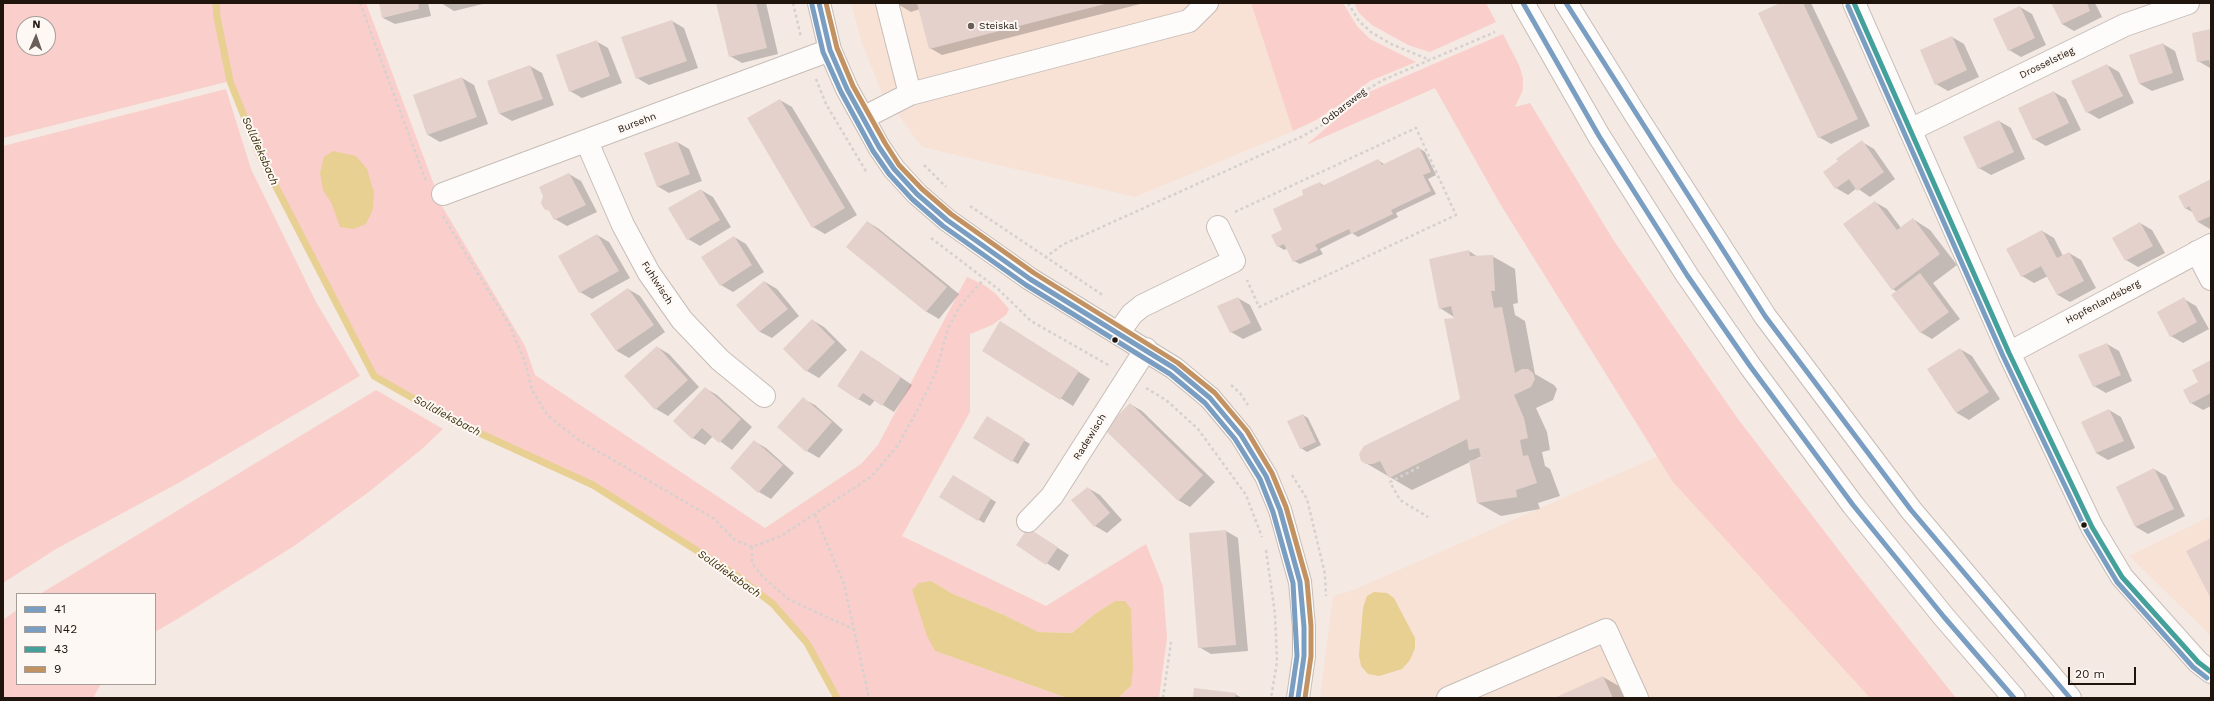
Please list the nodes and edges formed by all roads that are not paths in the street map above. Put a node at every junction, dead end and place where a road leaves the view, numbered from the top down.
1 (819, 3) edge
2 (887, 3) edge
3 (1206, 3) edge
4 (1522, 3) edge
5 (1566, 3) edge
6 (1854, 3) edge
7 (2188, 3) edge
8 (830, 50) junction
9 (910, 94) junction
10 (862, 118) junction
11 (1910, 130) junction
12 (586, 142) junction
13 (437, 197) road end
14 (1218, 227) road end
15 (2204, 248) edge
16 (2211, 279) edge
17 (1119, 332) junction
18 (1146, 349) junction
19 (2009, 353) junction
20 (764, 396) dead end
21 (1028, 521) dead end
22 (2211, 672) edge
23 (1298, 698) edge
24 (1448, 698) edge
25 (1637, 698) edge
26 (2014, 698) edge
27 (2070, 698) edge

1 - 8 main road
2 - 9 main road
3 - 9 main road
4 - 26 main road
5 - 27 main road
6 - 11 main road
7 - 11 main road, Drosselstieg
8 - 10 main road
8 - 12 main road, Bursehn
9 - 10 main road
10 - 17 main road
11 - 19 main road
12 - 13 main road, Bursehn
12 - 20 main road, Fuhlwisch
14 - 17 main road
15 - 16 main road, Hopfenlandsberg
15 - 19 main road, Hopfenlandsberg
17 - 18 main road
18 - 21 main road, Radewisch
18 - 23 main road
19 - 22 main road
24 - 25 main road

